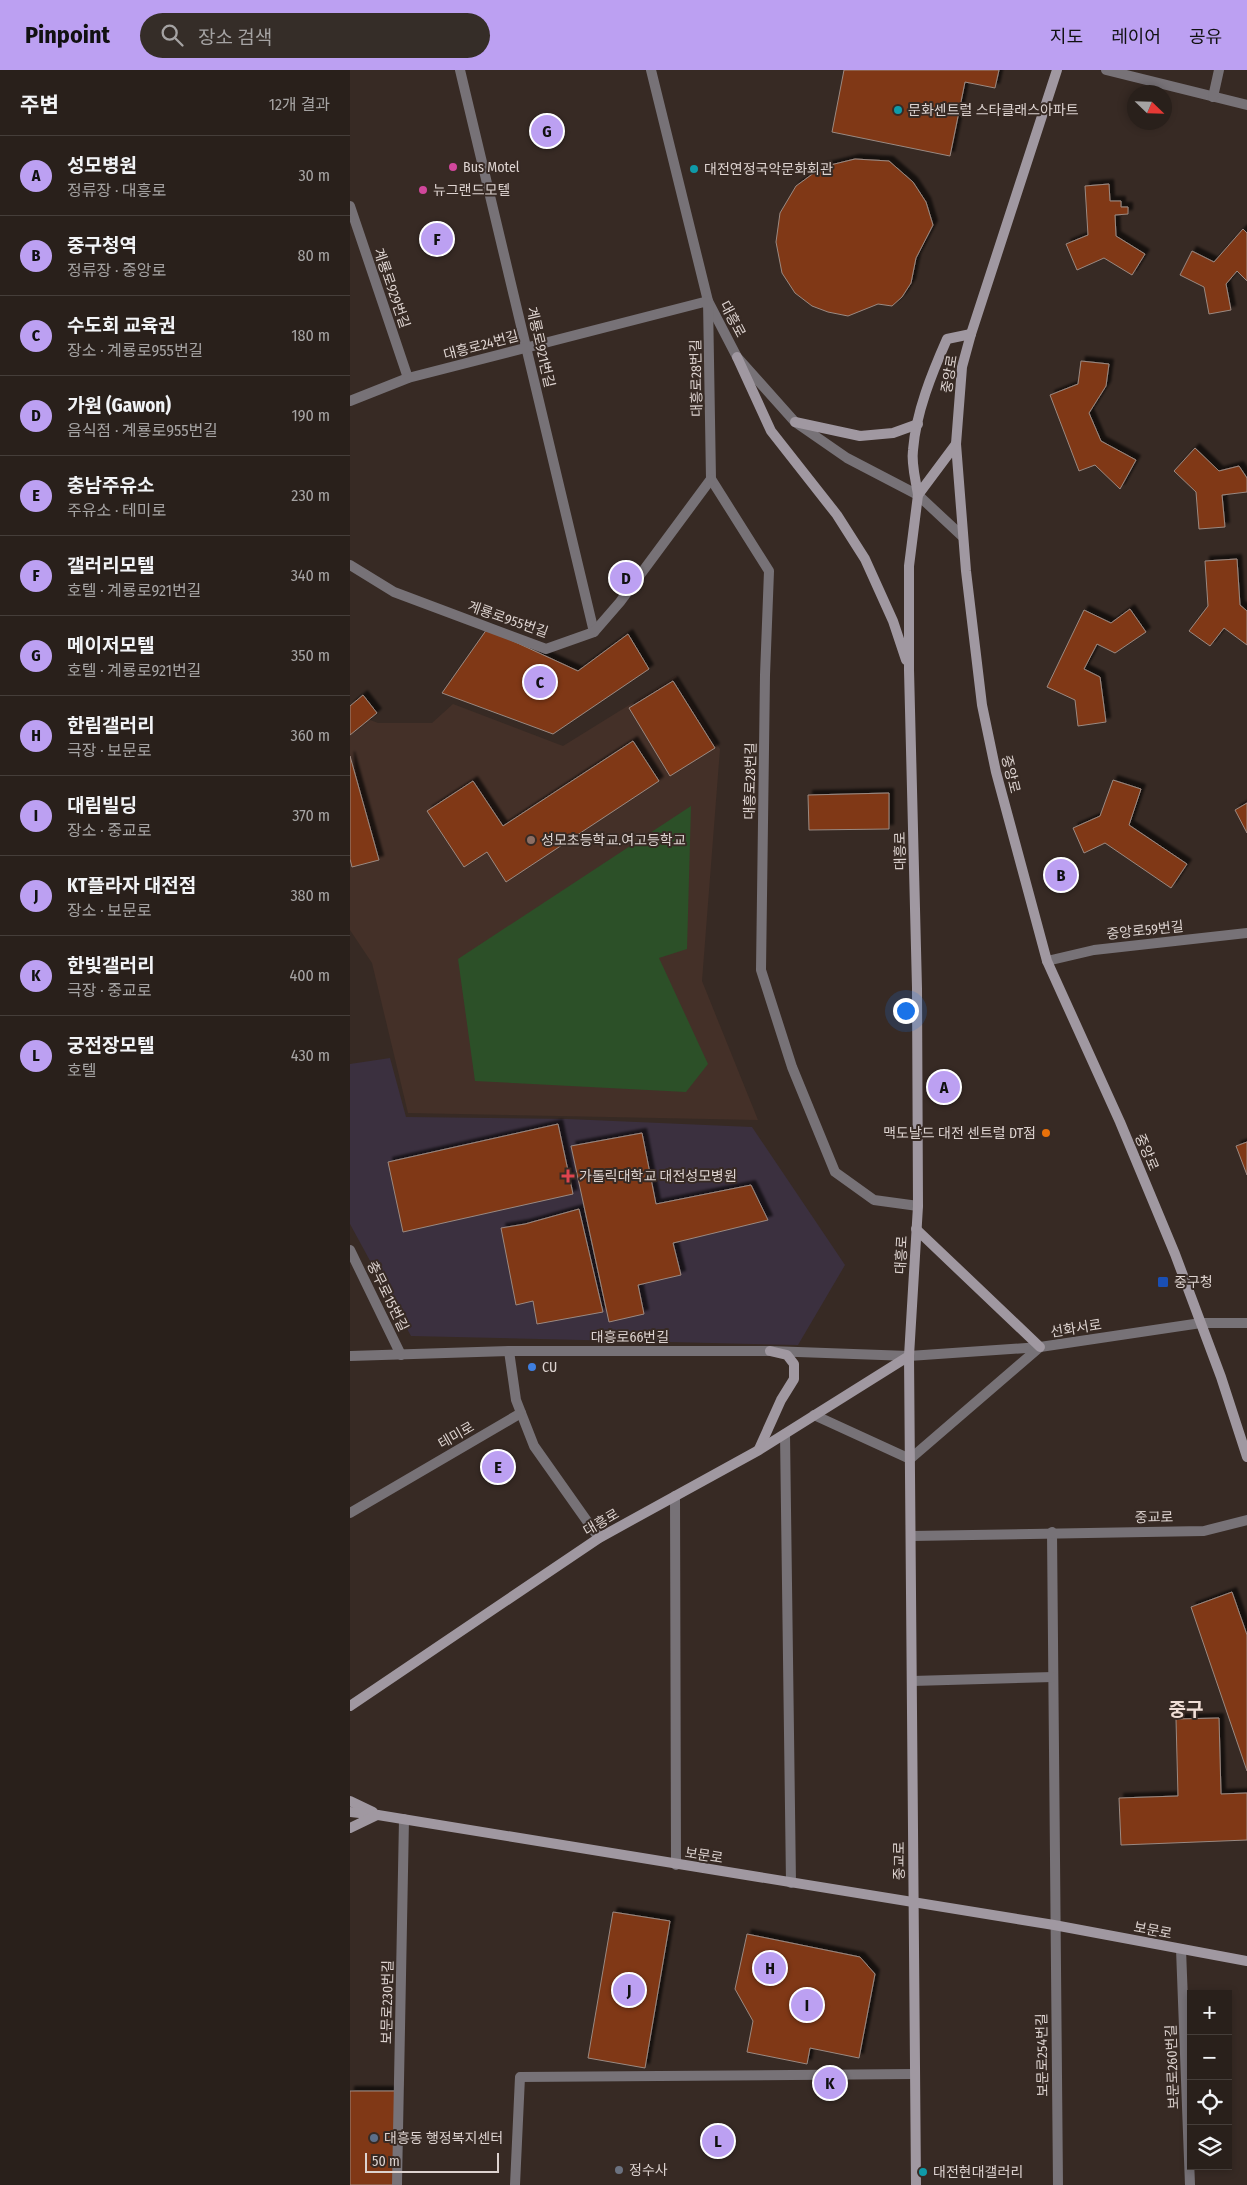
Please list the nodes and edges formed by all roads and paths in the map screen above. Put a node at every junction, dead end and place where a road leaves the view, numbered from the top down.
1 (460, 70) edge
2 (651, 70) edge
3 (1056, 70) edge
4 (1106, 70) edge
5 (1219, 70) edge
6 (1213, 97) junction
7 (1247, 106) edge
8 (350, 206) edge
9 (708, 301) junction
10 (971, 334) junction
11 (527, 347) junction
12 (737, 357) junction
13 (408, 378) junction
14 (350, 401) edge
15 (795, 422) junction
16 (918, 424) junction
17 (956, 444) junction
18 (711, 479) junction
19 (918, 496) junction
20 (962, 536) junction
21 (350, 565) edge
22 (594, 632) junction
23 (909, 670) junction
24 (1247, 933) edge
25 (1047, 960) junction
26 (918, 1206) junction
27 (916, 1229) junction
28 (350, 1250) edge
29 (1201, 1323) junction
30 (1247, 1323) edge
31 (1040, 1347) junction
32 (510, 1351) junction
33 (770, 1352) junction
34 (401, 1355) junction
35 (350, 1356) edge
36 (909, 1356) junction
37 (521, 1413) junction
38 (814, 1415) junction
39 (784, 1434) junction
40 (759, 1450) junction
41 (1247, 1457) edge
42 (910, 1459) junction
43 (675, 1496) junction
44 (350, 1513) edge
45 (1247, 1520) edge
46 (1052, 1532) junction
47 (911, 1536) junction
48 (599, 1538) junction
49 (1052, 1677) junction
50 (912, 1680) junction
51 (350, 1706) edge
52 (350, 1801) edge
53 (350, 1812) edge
54 (378, 1815) junction
55 (404, 1819) junction
56 (350, 1828) edge
57 (676, 1865) junction
58 (791, 1883) junction
59 (914, 1903) junction
60 (1054, 1925) junction
61 (1181, 1949) junction
62 (1247, 1961) edge
63 (915, 2074) junction
64 (398, 2185) edge
65 (515, 2185) edge
66 (916, 2185) edge
67 (1058, 2185) edge
68 (1190, 2185) edge

1 - 11 street, 계룡로921번길
2 - 9 street, 대흥로
3 - 10 main road, 중앙로
4 - 6 street
5 - 6 street
6 - 7 street
8 - 13 street, 계룡로929번길
9 - 11 street, 대흥로24번길
9 - 12 street, 대흥로
9 - 18 street, 대흥로28번길
10 - 16 main road
10 - 17 main road, 중앙로
11 - 13 street, 대흥로24번길
11 - 22 street, 계룡로921번길
12 - 15 street, 대흥로
12 - 23 main road
13 - 14 street, 대흥로24번길
15 - 16 main road
15 - 19 street, 대흥로
16 - 19 main road
17 - 19 main road, 대흥로
17 - 20 main road, 중앙로
18 - 22 street, 계룡로955번길
18 - 26 street, 대흥로28번길
19 - 20 street
19 - 23 main road, 대흥로
20 - 25 main road, 중앙로
21 - 22 street, 계룡로955번길
23 - 26 main road, 대흥로
24 - 25 street, 중앙로59번길
25 - 29 main road, 중앙로
26 - 27 main road, 대흥로
27 - 31 main road
27 - 36 main road, 대흥로
28 - 34 street, 충무로15번길
29 - 30 street, 선화서로
29 - 31 street, 선화서로
29 - 41 main road, 중앙로
31 - 36 street, 선화서로
31 - 42 street
32 - 33 street, 대흥로66번길
32 - 34 street, 대흥로66번길
32 - 37 street
33 - 36 street, 대흥로66번길
33 - 40 main road
34 - 35 street, 대흥로66번길
36 - 38 main road, 대흥로
36 - 42 main road, 중교로
37 - 44 street, 테미로
37 - 48 street
38 - 39 main road, 대흥로
38 - 42 street
39 - 40 main road, 대흥로
39 - 58 street
40 - 43 main road, 대흥로
42 - 47 main road, 중교로
43 - 48 main road, 대흥로
43 - 57 street
45 - 46 street, 중교로
46 - 47 street, 중교로
46 - 49 street
47 - 50 main road, 중교로
48 - 51 main road, 대흥로
49 - 50 street
49 - 60 street
50 - 59 main road, 중교로
52 - 54 main road
53 - 54 main road, 보문로
54 - 55 main road, 보문로
54 - 56 main road
55 - 57 main road, 보문로
55 - 64 street, 보문로230번길
57 - 58 main road, 보문로
58 - 59 main road, 보문로
59 - 60 main road, 보문로
59 - 63 main road, 중교로
60 - 61 main road, 보문로
60 - 67 street, 보문로254번길
61 - 62 main road, 보문로
61 - 68 street, 보문로260번길
63 - 65 street
63 - 66 main road, 중교로

